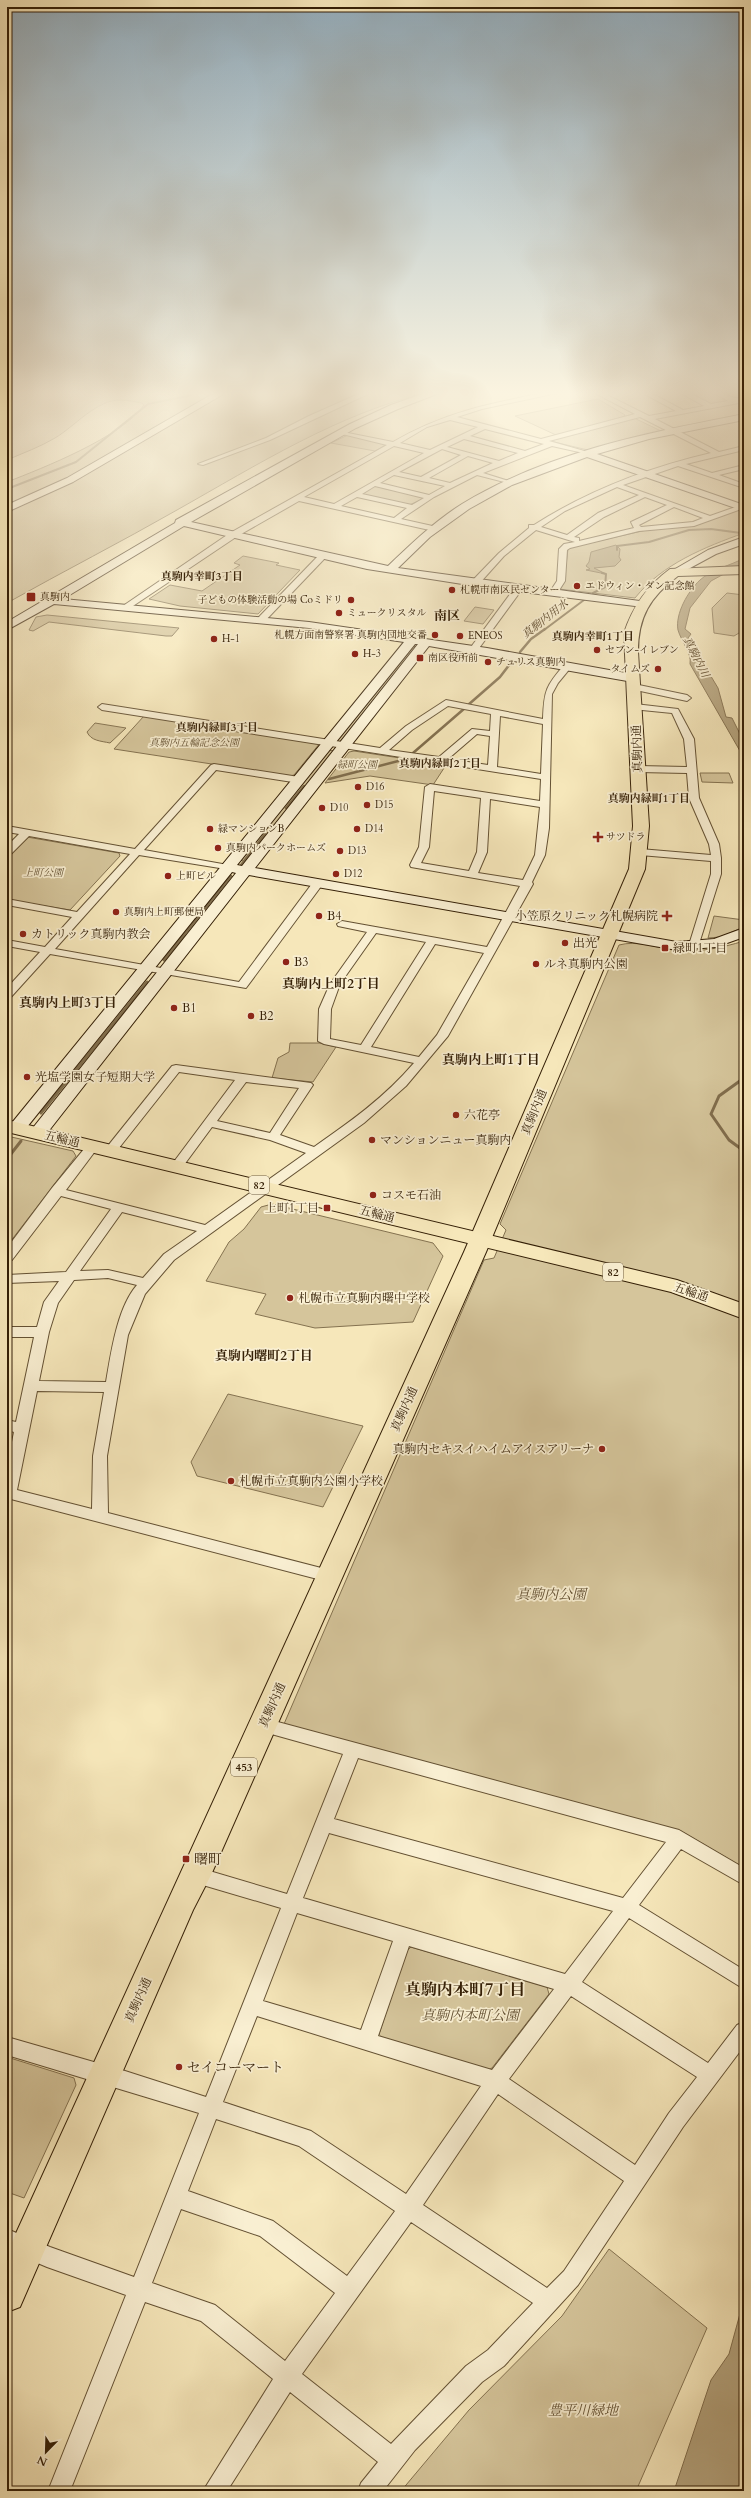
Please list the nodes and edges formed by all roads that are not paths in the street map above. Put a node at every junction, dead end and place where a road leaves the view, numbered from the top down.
1 (204, 509) edge
2 (279, 509) edge
3 (341, 509) edge
4 (411, 509) edge
5 (463, 509) edge
6 (480, 509) edge
7 (564, 509) edge
8 (615, 509) edge
9 (666, 509) edge
10 (683, 509) edge
11 (738, 509) edge
12 (710, 518) junction
13 (395, 520) junction
14 (180, 522) junction
15 (532, 527) junction
16 (434, 529) junction
17 (639, 529) junction
18 (233, 535) junction
19 (568, 538) junction
20 (744, 540) edge
21 (583, 543) junction
22 (323, 556) junction
23 (391, 570) junction
24 (744, 570) edge
25 (404, 572) junction
26 (675, 572) junction
27 (475, 583) junction
28 (519, 588) junction
29 (553, 592) junction
30 (53, 601) junction
31 (643, 604) junction
32 (124, 608) junction
33 (260, 621) junction
34 (7, 627) edge
35 (412, 640) junction
36 (426, 642) junction
37 (474, 649) junction
38 (568, 666) junction
39 (634, 682) junction
40 (687, 698) dead end
41 (102, 707) dead end
42 (635, 708) junction
43 (496, 712) junction
44 (547, 722) junction
45 (495, 734) junction
46 (330, 742) junction
47 (345, 746) junction
48 (381, 752) junction
49 (440, 761) junction
50 (492, 769) junction
51 (638, 769) junction
52 (691, 770) junction
53 (545, 777) junction
54 (299, 780) junction
55 (486, 796) junction
56 (544, 805) junction
57 (7, 829) edge
58 (27, 832) junction
59 (7, 852) edge
60 (136, 852) junction
61 (640, 852) junction
62 (716, 858) junction
63 (228, 868) junction
64 (246, 871) junction
65 (472, 875) junction
66 (318, 883) junction
67 (528, 884) junction
68 (7, 902) edge
69 (77, 915) junction
70 (510, 917) junction
71 (342, 924) dead end
72 (373, 930) junction
73 (744, 932) edge
74 (609, 934) junction
75 (432, 941) junction
76 (7, 943) edge
77 (694, 946) junction
78 (46, 951) junction
79 (491, 951) junction
80 (146, 970) junction
81 (167, 971) junction
82 (7, 995) edge
83 (364, 1050) junction
84 (422, 1061) junction
85 (243, 1078) junction
86 (210, 1123) junction
87 (12, 1127) edge
88 (38, 1133) junction
89 (273, 1137) junction
90 (102, 1148) junction
91 (316, 1152) junction
92 (177, 1166) junction
93 (267, 1187) junction
94 (56, 1191) junction
95 (119, 1207) junction
96 (206, 1229) junction
97 (480, 1240) junction
98 (7, 1257) edge
99 (70, 1276) junction
100 (7, 1279) edge
101 (145, 1283) junction
102 (744, 1312) edge
103 (7, 1332) edge
104 (42, 1332) junction
105 (31, 1386) junction
106 (111, 1387) junction
107 (7, 1425) edge
108 (22, 1429) junction
109 (8, 1493) edge
110 (100, 1517) junction
111 (329, 1576) junction
112 (263, 1725) junction
113 (354, 1750) junction
114 (323, 1824) junction
115 (679, 1838) junction
116 (196, 1875) junction
117 (744, 1877) edge
118 (292, 1903) junction
119 (627, 1907) junction
120 (404, 1935) junction
121 (744, 1980) edge
122 (568, 1984) junction
123 (252, 2006) junction
124 (744, 2031) edge
125 (367, 2041) junction
126 (7, 2046) edge
127 (106, 2075) junction
128 (710, 2075) junction
129 (496, 2081) junction
130 (212, 2108) junction
131 (638, 2179) junction
132 (176, 2198) junction
133 (409, 2208) junction
134 (17, 2244) edge
135 (139, 2290) junction
136 (349, 2290) junction
137 (7, 2294) edge
138 (548, 2302) junction
139 (288, 2376) junction
140 (392, 2459) junction
141 (59, 2491) edge
142 (214, 2491) edge
143 (369, 2491) edge

1 - 14 street
2 - 18 street
3 - 13 street
4 - 13 street
5 - 16 street
6 - 25 street
7 - 15 street
8 - 19 street
9 - 17 street
10 - 12 street
11 - 12 street
12 - 17 street
13 - 16 street
14 - 18 street
14 - 30 street
15 - 19 street
15 - 27 street
16 - 23 street
17 - 21 street
18 - 22 street
18 - 32 street
19 - 21 street
20 - 26 street
21 - 29 street
22 - 23 street
22 - 33 street
23 - 25 street
24 - 26 highway
25 - 27 street
26 - 31 highway, 真駒内通 / 453
27 - 28 street
28 - 29 street
28 - 37 street
29 - 31 street
30 - 32 street
30 - 34 street
31 - 39 highway, 真駒内通 / 453
32 - 33 street
33 - 35 street
35 - 36 street
35 - 46 street
36 - 37 street
36 - 47 street
37 - 38 street
38 - 39 street
38 - 44 street
39 - 40 street
39 - 42 highway, 真駒内通 / 453
41 - 46 street
42 - 51 highway, 真駒内通 / 453
42 - 52 street
43 - 44 street
43 - 45 street
43 - 48 street
44 - 53 street
45 - 49 street
45 - 50 street
46 - 47 street
46 - 54 street
47 - 48 street
47 - 64 street
48 - 49 street
49 - 50 street
50 - 53 street
51 - 52 street
51 - 61 highway, 真駒内通 / 453
52 - 62 street
53 - 56 street
54 - 60 street
54 - 63 street
55 - 56 street
55 - 65 street
55 - 65 street
56 - 67 street
57 - 58 street
58 - 59 street
58 - 60 street
60 - 63 street
60 - 69 street
61 - 62 street
61 - 74 highway, 真駒内通 / 453
62 - 77 street
63 - 64 street
63 - 80 street
64 - 66 street
64 - 81 street
65 - 67 street
66 - 70 street
66 - 81 street
67 - 70 street
68 - 69 street
69 - 78 street
70 - 74 street
70 - 79 street
71 - 72 street
72 - 75 street
72 - 83 street
73 - 77 street
74 - 77 street
74 - 97 highway, 真駒内通 / 453
75 - 79 street
75 - 83 street
76 - 78 street
78 - 80 street
78 - 82 street
79 - 84 street
80 - 81 street
80 - 87 street
81 - 88 street
83 - 84 street
84 - 91 street
85 - 86 street
85 - 89 street
85 - 90 street
86 - 89 street
86 - 92 street
87 - 88 main road, 五輪通 / 82
88 - 90 main road, 五輪通 / 82
89 - 91 street
90 - 92 main road, 五輪通 / 82
90 - 94 street
91 - 93 street
92 - 93 main road, 五輪通 / 82
93 - 96 street
93 - 97 main road, 五輪通 / 82
94 - 95 street
94 - 98 street
95 - 96 street
95 - 99 street
96 - 101 street
97 - 102 main road, 五輪通 / 82
97 - 111 highway, 真駒内通 / 453
99 - 100 street
99 - 101 street
99 - 104 street
101 - 106 street
103 - 104 street
104 - 105 street
105 - 106 street
105 - 108 street
106 - 110 street
107 - 108 street
108 - 109 street
109 - 110 street
110 - 111 street
111 - 112 highway, 真駒内通 / 453
112 - 113 street
112 - 116 highway, 真駒内通 / 453
113 - 114 street
113 - 115 street
114 - 118 street
114 - 119 street
115 - 117 street
115 - 119 street
116 - 118 street
116 - 127 highway, 真駒内通 / 453
118 - 120 street
118 - 123 street
119 - 121 street
119 - 122 street
120 - 122 street
120 - 125 street
122 - 128 street
122 - 129 street
123 - 125 street
123 - 130 street
124 - 128 street
125 - 129 street
126 - 127 street
127 - 130 street
127 - 134 highway, 真駒内通 / 453
128 - 131 street
129 - 131 street
129 - 133 street
130 - 132 street
130 - 133 street
131 - 138 street
132 - 135 street
132 - 136 street
133 - 136 street
133 - 138 street
134 - 135 street
134 - 137 highway, 真駒内通 / 453
135 - 139 street
135 - 141 street
136 - 139 street
138 - 140 street
139 - 140 street
139 - 142 street
140 - 143 street

